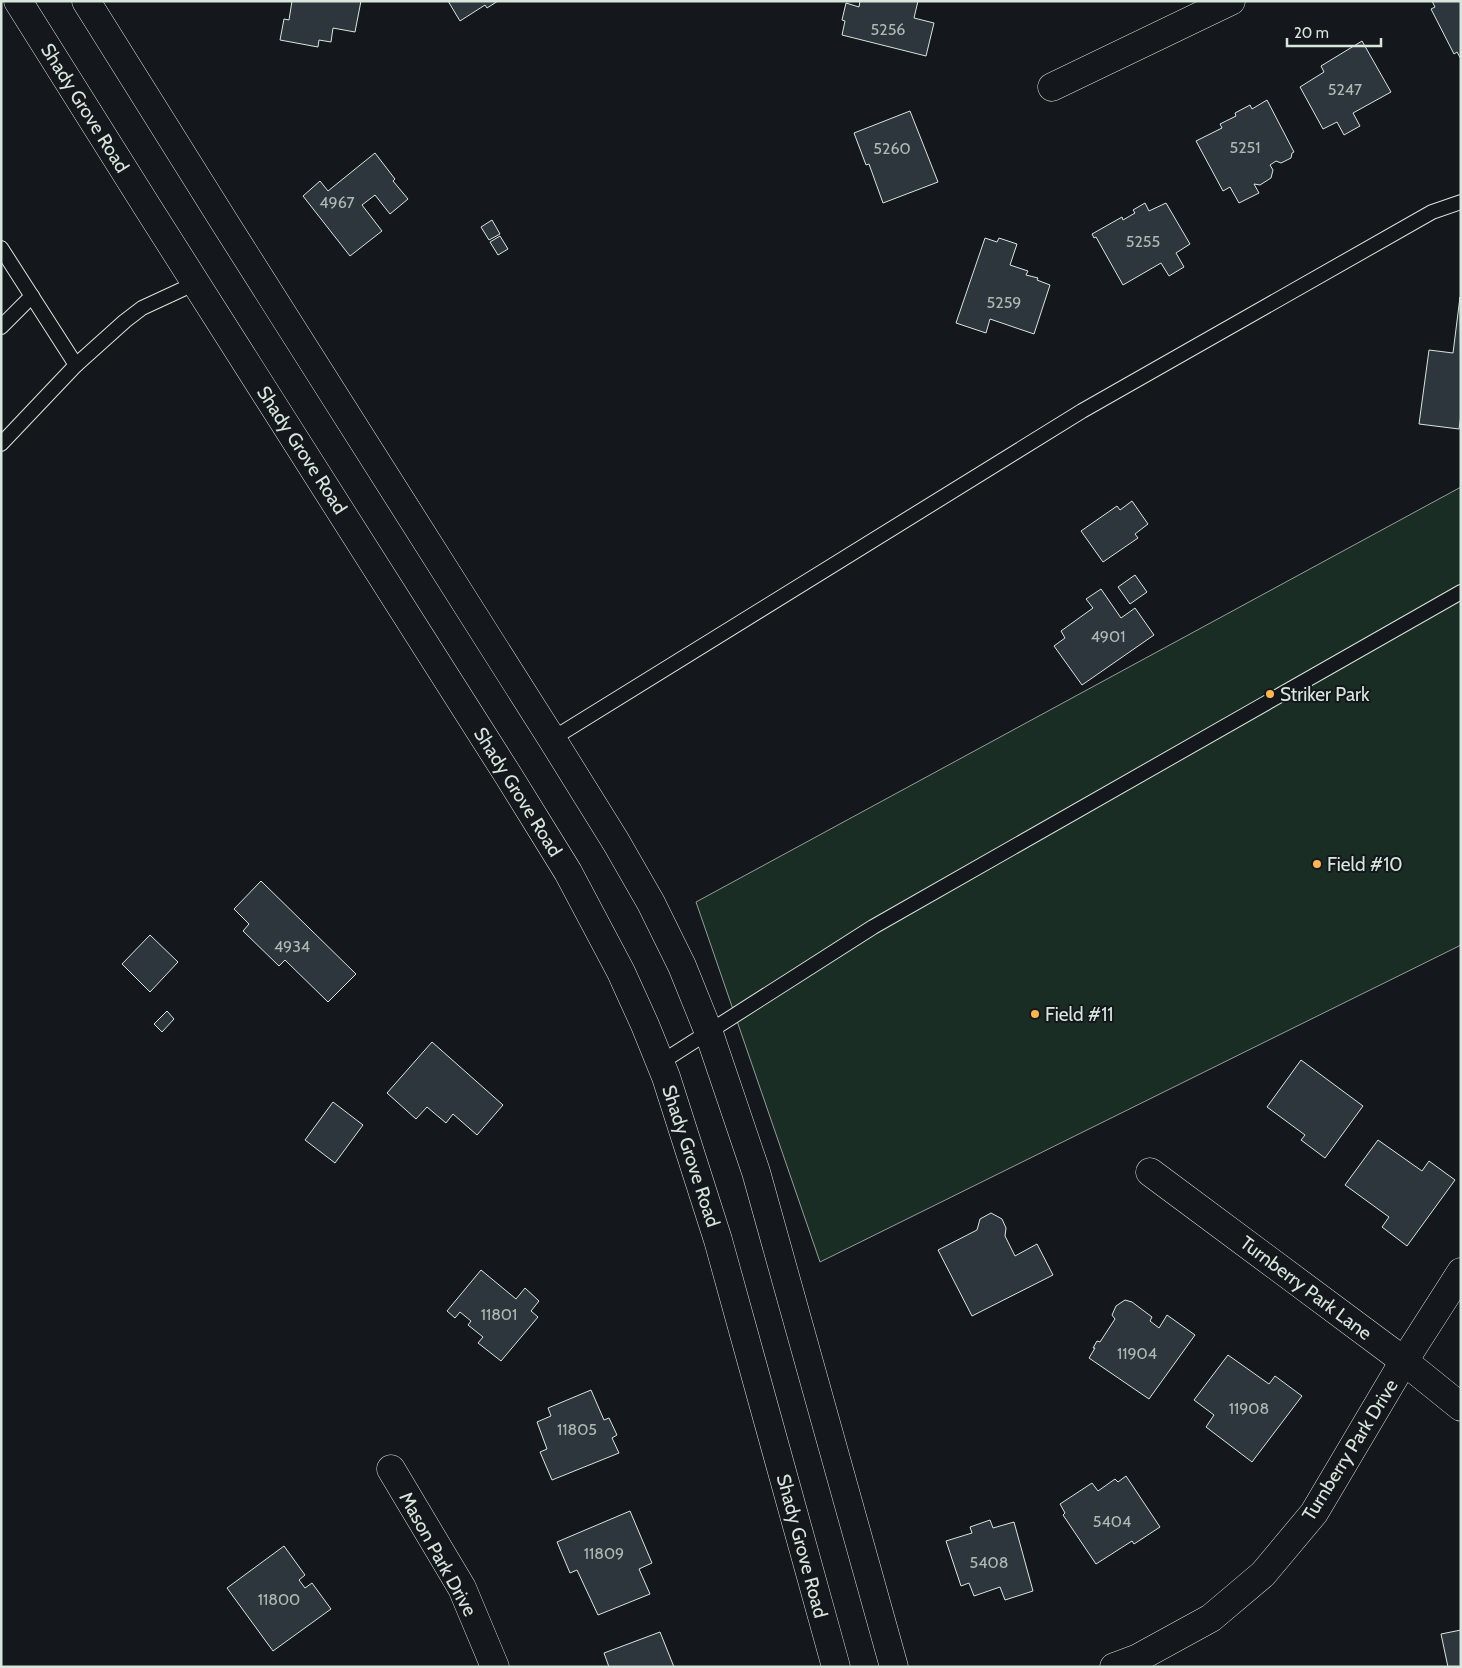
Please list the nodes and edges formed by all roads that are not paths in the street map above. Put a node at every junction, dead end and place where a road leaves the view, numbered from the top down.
1 (18, 1) edge
2 (86, 1) edge
3 (1230, 1) edge
4 (1052, 87) dead end
5 (1461, 202) edge
6 (1, 248) edge
7 (196, 283) junction
8 (32, 296) junction
9 (1, 327) edge
10 (76, 365) junction
11 (1, 444) edge
12 (1461, 592) edge
13 (552, 739) junction
14 (709, 1033) junction
15 (660, 1064) junction
16 (1150, 1172) dead end
17 (1461, 1272) edge
18 (1404, 1361) junction
19 (1461, 1407) edge
20 (391, 1469) dead end
21 (495, 1667) edge
22 (836, 1667) edge
23 (894, 1667) edge
24 (1114, 1667) edge

1 - 7 main road, Shady Grove Road
2 - 13 main road
3 - 4 main road
5 - 13 lane
6 - 8 lane
7 - 10 lane
7 - 15 main road, Shady Grove Road
8 - 9 lane
8 - 10 lane
10 - 11 lane
12 - 14 lane
13 - 14 main road
14 - 15 lane
14 - 23 main road
15 - 22 main road, Shady Grove Road
16 - 18 main road, Turnberry Park Lane
17 - 18 main road, Turnberry Park Drive
18 - 19 main road, Turnberry Park Lane
18 - 24 main road, Turnberry Park Drive
20 - 21 main road, Mason Park Drive

